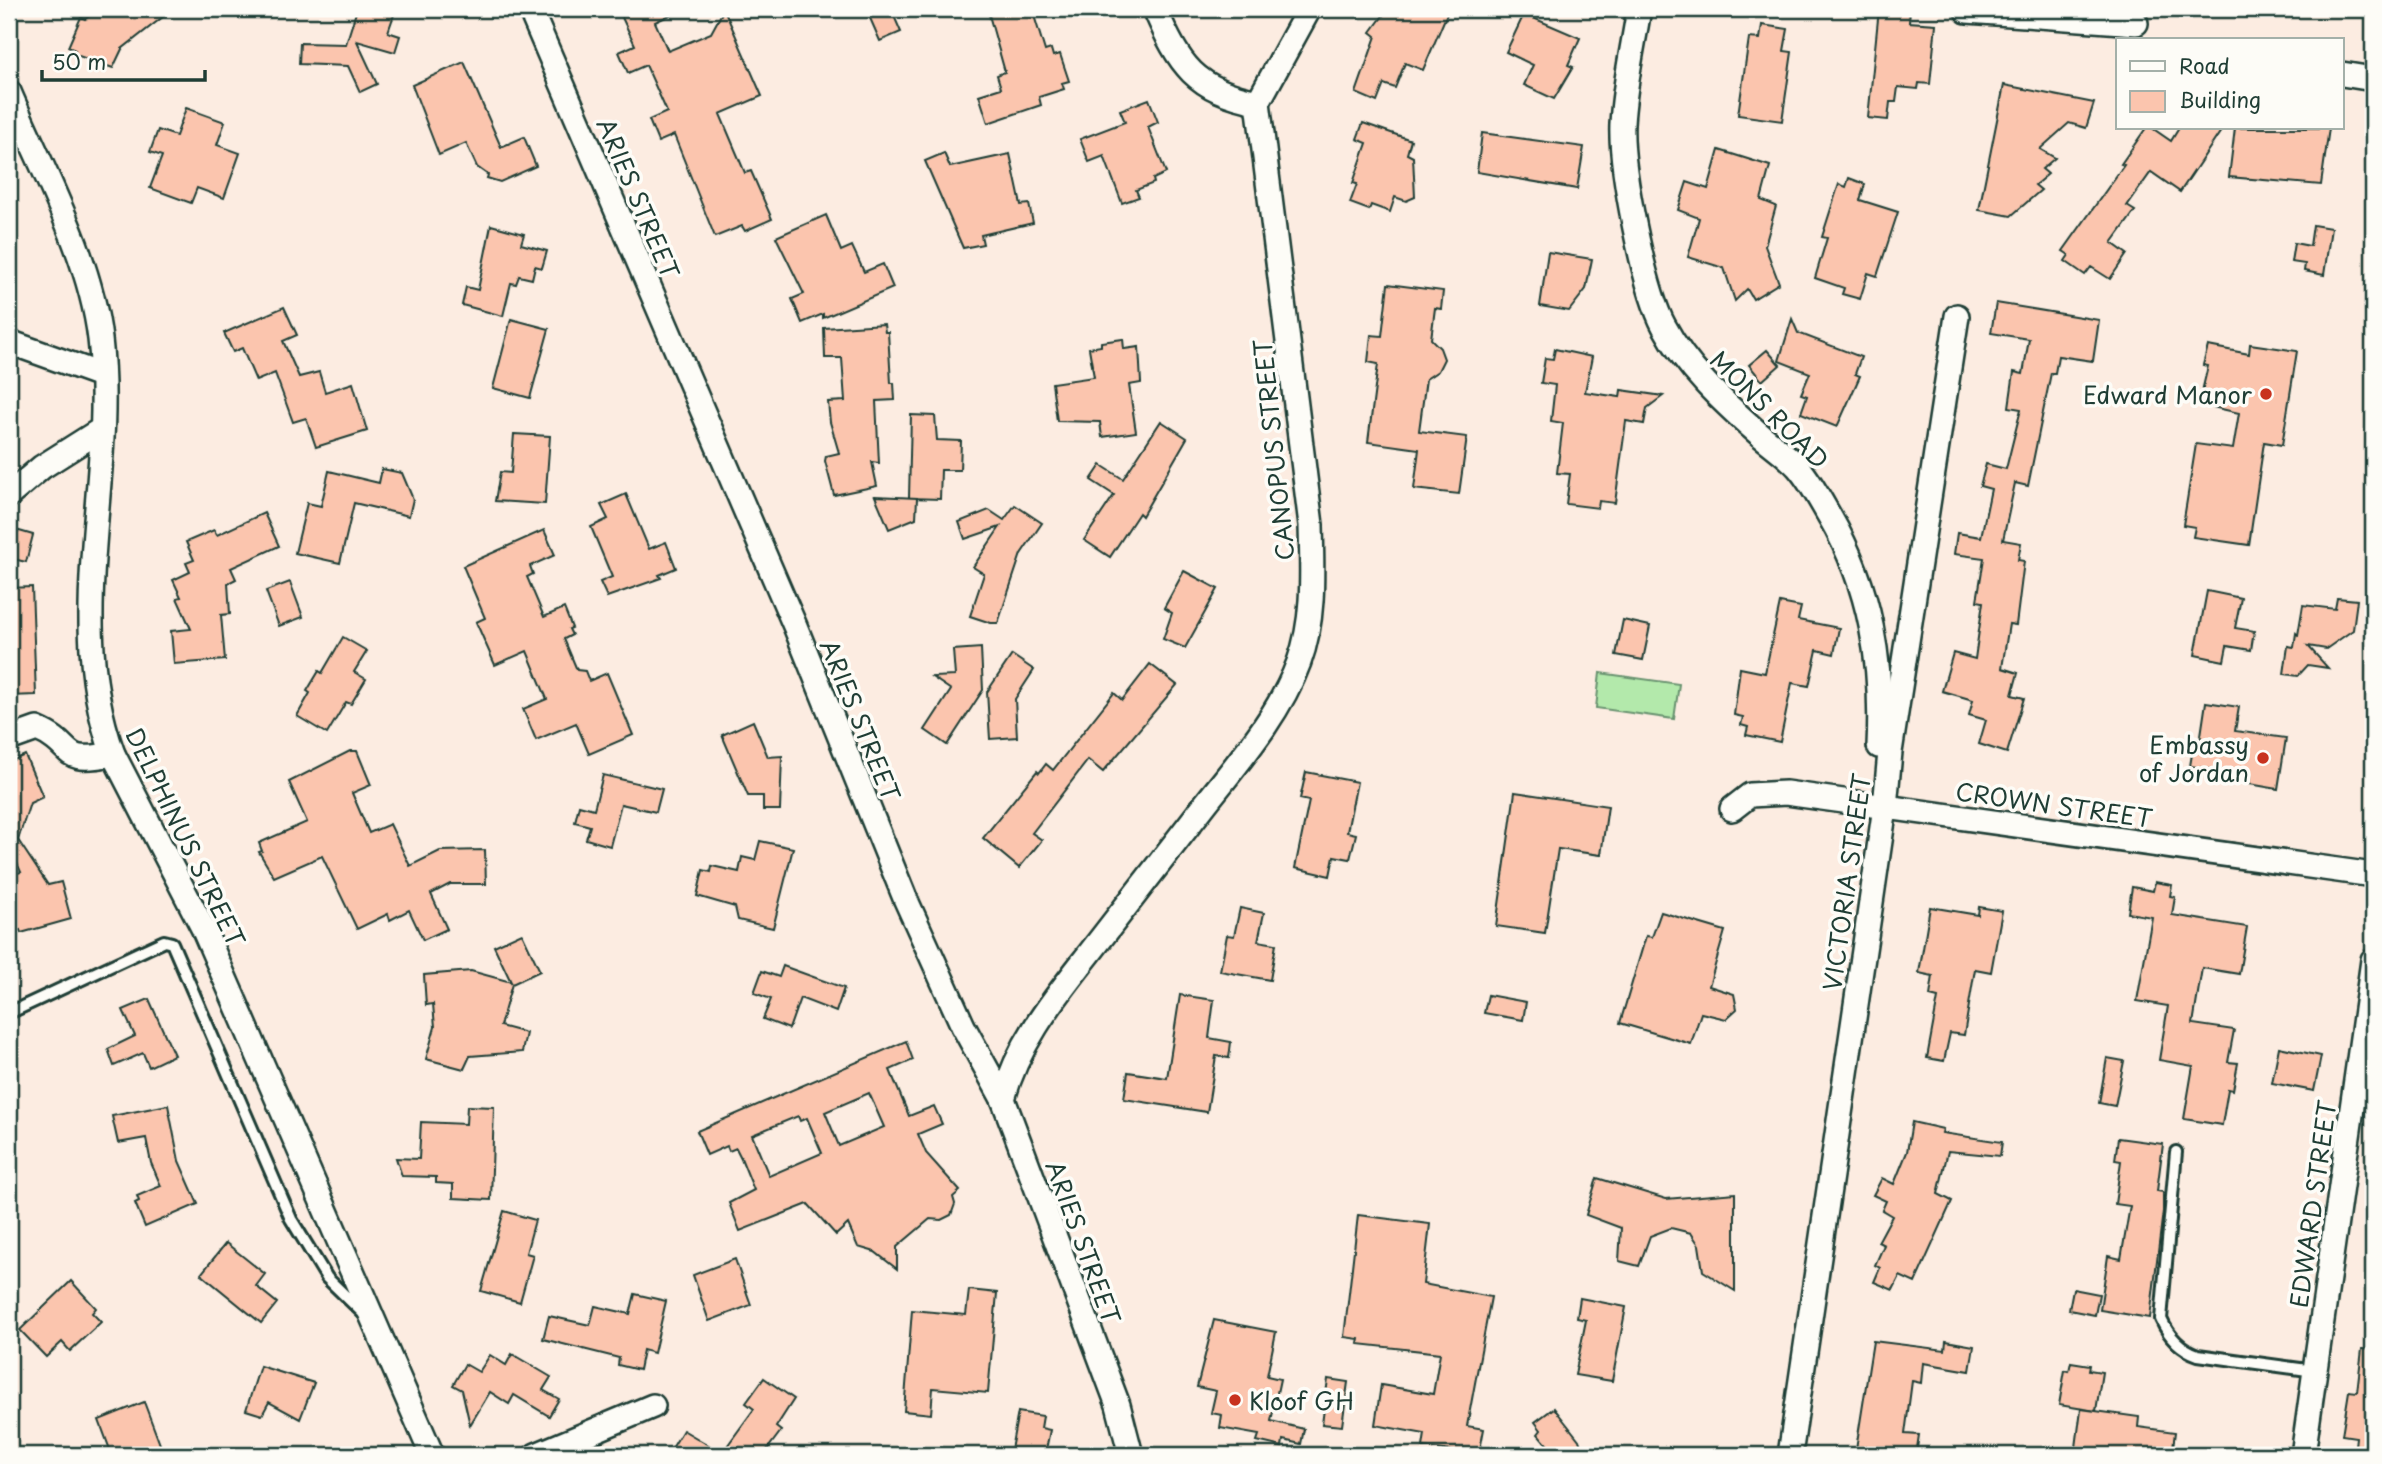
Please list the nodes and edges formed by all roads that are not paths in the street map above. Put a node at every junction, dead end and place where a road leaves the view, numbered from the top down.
1 (530, 9) edge
2 (1155, 9) edge
3 (1309, 9) edge
4 (1639, 9) edge
5 (1967, 11) dead end
6 (2139, 24) edge
7 (2344, 75) edge
8 (2373, 79) edge
9 (9, 92) edge
10 (1258, 102) junction
11 (1957, 316) dead end
12 (9, 342) edge
13 (102, 375) junction
14 (102, 429) junction
15 (9, 495) edge
16 (9, 739) edge
17 (113, 754) junction
18 (1880, 806) junction
19 (1732, 809) dead end
20 (2373, 875) edge
21 (2373, 960) edge
22 (9, 1013) edge
23 (1003, 1099) junction
24 (2176, 1152) dead end
25 (375, 1324) junction
26 (2315, 1371) junction
27 (653, 1406) dead end
28 (432, 1455) edge
29 (536, 1455) edge
30 (1131, 1455) edge
31 (1790, 1455) edge
32 (2303, 1455) edge

1 - 23 street, ARIES STREET
2 - 10 street
3 - 10 street
4 - 18 street, MONS ROAD
5 - 6 street
7 - 8 street
9 - 13 street, DELPHINUS STREET
10 - 23 street, CANOPUS STREET
11 - 18 street, VICTORIA STREET
12 - 13 street
13 - 14 street, DELPHINUS STREET
14 - 15 street
14 - 17 street, DELPHINUS STREET
16 - 17 street
17 - 25 street, DELPHINUS STREET
18 - 19 street, CROWN STREET
18 - 20 street, CROWN STREET
18 - 31 street, VICTORIA STREET
21 - 26 street, EDWARD STREET
22 - 25 lane
23 - 30 street, ARIES STREET
24 - 26 lane
25 - 28 street, DELPHINUS STREET
26 - 32 street, EDWARD STREET
27 - 29 street

